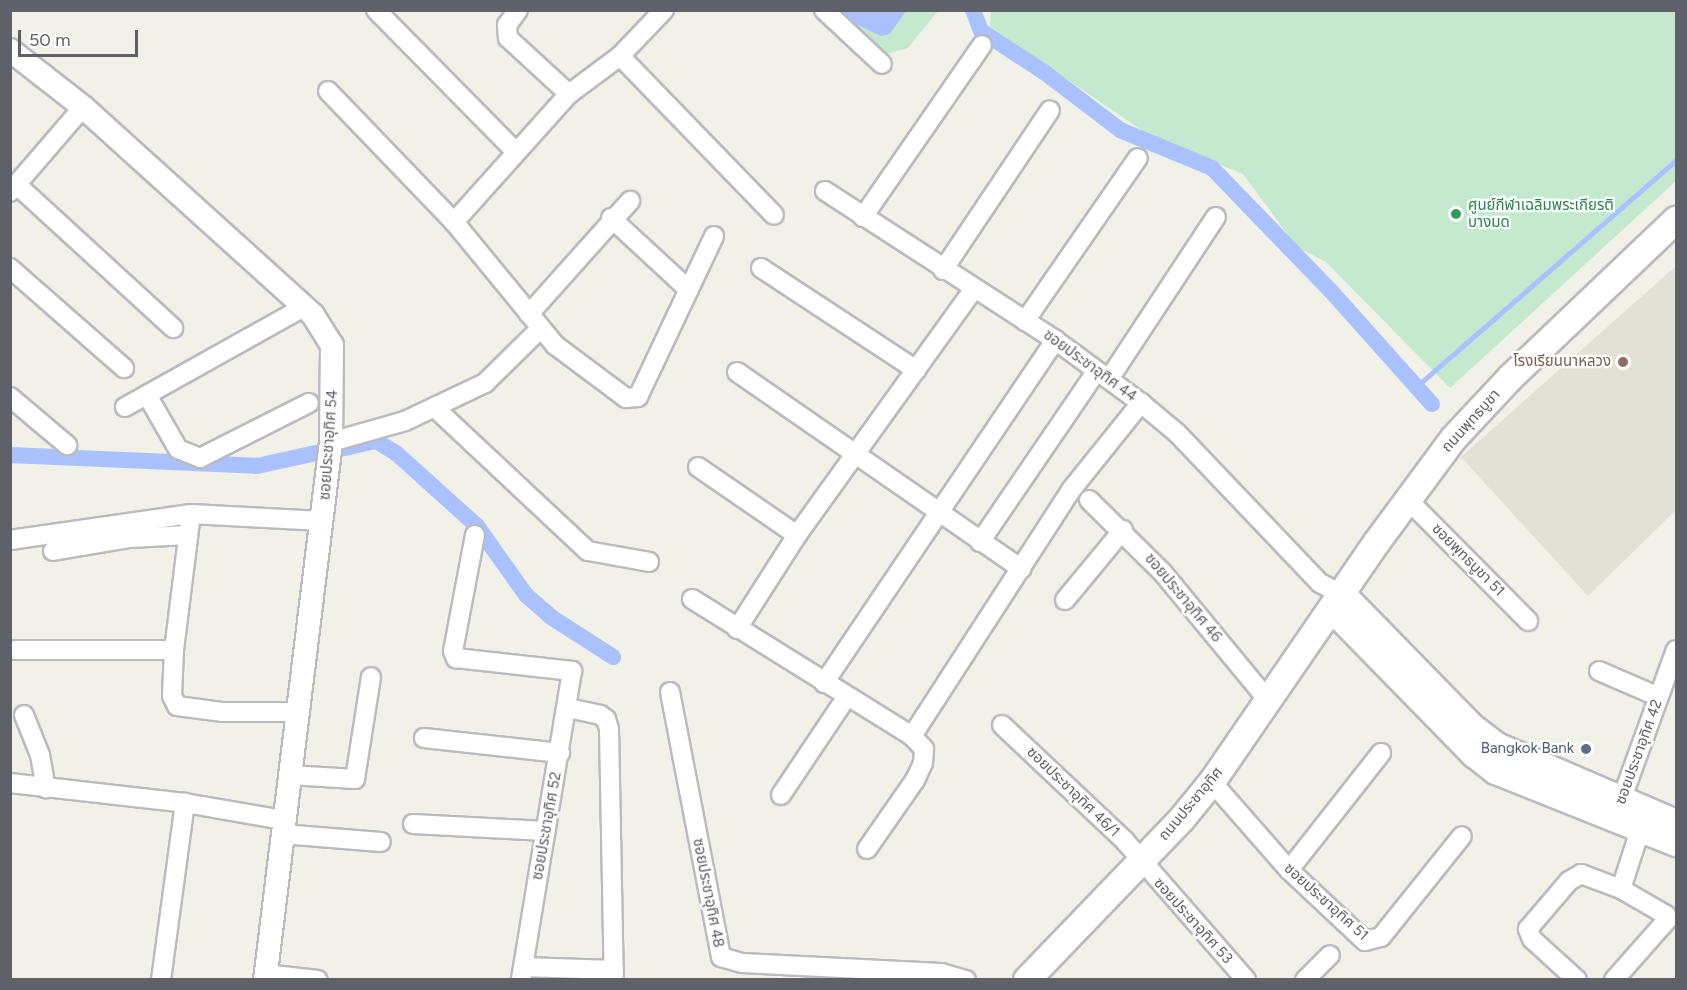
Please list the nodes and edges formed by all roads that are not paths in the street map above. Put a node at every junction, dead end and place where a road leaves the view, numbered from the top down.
1 (376, 10) edge
2 (518, 10) edge
3 (664, 10) edge
4 (825, 10) edge
5 (982, 45) dead end
6 (10, 50) edge
7 (620, 56) junction
8 (882, 64) dead end
9 (328, 91) dead end
10 (569, 94) junction
11 (82, 107) junction
12 (1050, 110) dead end
13 (515, 151) junction
14 (1138, 158) dead end
15 (14, 188) edge
16 (825, 191) dead end
17 (630, 201) dead end
18 (774, 215) dead end
19 (863, 217) junction
20 (1216, 217) dead end
21 (611, 218) junction
22 (1677, 220) edge
23 (454, 222) junction
24 (714, 237) dead end
25 (10, 268) edge
26 (761, 268) dead end
27 (943, 270) junction
28 (974, 289) junction
29 (689, 290) junction
30 (304, 306) junction
31 (529, 314) junction
32 (1025, 321) junction
33 (173, 328) dead end
34 (541, 328) junction
35 (1055, 340) junction
36 (124, 368) dead end
37 (916, 370) junction
38 (737, 372) dead end
39 (1102, 375) junction
40 (147, 395) junction
41 (10, 397) edge
42 (309, 403) dead end
43 (1141, 403) junction
44 (125, 407) dead end
45 (435, 408) junction
46 (331, 442) junction
47 (67, 445) dead end
48 (854, 455) junction
49 (698, 467) dead end
50 (1407, 499) junction
51 (1089, 500) dead end
52 (939, 512) junction
53 (191, 514) junction
54 (322, 521) junction
55 (1123, 530) junction
56 (188, 535) junction
57 (475, 535) dead end
58 (797, 536) junction
59 (10, 540) edge
60 (980, 542) junction
61 (53, 551) dead end
62 (649, 562) dead end
63 (1021, 568) junction
64 (692, 599) dead end
65 (1065, 600) dead end
66 (1338, 603) junction
67 (1528, 621) dead end
68 (737, 629) junction
69 (15, 650) dead end
70 (174, 650) junction
71 (1677, 650) edge
72 (1599, 671) dead end
73 (371, 676) dead end
74 (824, 682) junction
75 (670, 693) dead end
76 (1659, 697) junction
77 (846, 698) junction
78 (1270, 703) junction
79 (568, 708) junction
80 (298, 712) junction
81 (24, 715) dead end
82 (1002, 725) dead end
83 (912, 736) junction
84 (424, 738) dead end
85 (560, 753) junction
86 (1382, 753) dead end
87 (290, 775) junction
88 (10, 783) edge
89 (1212, 783) junction
90 (46, 788) junction
91 (781, 795) dead end
92 (184, 803) junction
93 (1618, 810) junction
94 (1644, 820) junction
95 (1677, 823) edge
96 (413, 824) dead end
97 (283, 827) junction
98 (546, 831) junction
99 (1462, 837) dead end
100 (381, 842) dead end
101 (1677, 843) edge
102 (867, 849) dead end
103 (1140, 862) junction
104 (1289, 870) junction
105 (1621, 889) junction
106 (1330, 955) dead end
107 (522, 973) edge
108 (614, 975) edge
109 (265, 977) edge
110 (161, 980) edge
111 (318, 980) edge
112 (966, 980) edge
113 (1027, 980) edge
114 (1246, 980) edge
115 (1305, 980) edge
116 (1577, 980) edge
117 (1614, 980) edge

1 - 13 street
2 - 10 street
3 - 7 street
4 - 8 street
5 - 19 street
6 - 11 street, ซอยประชาอุทิศ 54
7 - 10 street
7 - 18 street
9 - 23 street
10 - 13 street
11 - 15 street
11 - 30 street, ซอยประชาอุทิศ 54
12 - 27 street
13 - 23 street
14 - 32 street
15 - 33 street
16 - 19 street, ซอยประชาอุทิศ 44
17 - 21 street
19 - 27 street, ซอยประชาอุทิศ 44
20 - 39 street
21 - 29 street
21 - 31 street
22 - 50 main road, ถนนพุทธบูชา
23 - 31 street
24 - 29 street
25 - 36 street
26 - 37 street
27 - 28 street, ซอยประชาอุทิศ 44
28 - 32 street, ซอยประชาอุทิศ 44
28 - 37 street
29 - 34 street
30 - 40 street
30 - 46 street, ซอยประชาอุทิศ 54
31 - 34 street
32 - 35 street, ซอยประชาอุทิศ 44
34 - 45 street
35 - 39 street, ซอยประชาอุทิศ 44
35 - 52 street
37 - 48 street
38 - 48 street
39 - 43 street, ซอยประชาอุทิศ 44
39 - 60 street
40 - 42 street
40 - 44 street
41 - 47 street
43 - 63 street
43 - 66 street, ซอยประชาอุทิศ 44
45 - 46 street
45 - 62 street
46 - 54 street, ซอยประชาอุทิศ 54
48 - 52 street
48 - 58 street
49 - 58 street
50 - 66 main road, ถนนพุทธบูชา
50 - 67 street, ซอยพุทธบูชา 51
51 - 55 street, ซอยประชาอุทิศ 46
52 - 60 street
52 - 74 street
53 - 54 street
53 - 56 street
53 - 59 street
54 - 80 street, ซอยประชาอุทิศ 54
55 - 65 street
55 - 78 street, ซอยประชาอุทิศ 46
56 - 61 street
56 - 70 street
57 - 79 street, ซอยประชาอุทิศ 52
58 - 68 street
60 - 63 street
63 - 83 street
64 - 68 street
66 - 78 main road, ถนนประชาอุทิศ
66 - 93 main road
68 - 74 street
69 - 70 street
70 - 80 street
71 - 76 street, ซอยประชาอุทิศ 42
72 - 76 street
73 - 87 street
74 - 77 street
75 - 112 street, ซอยประชาอุทิศ 48
76 - 93 street, ซอยประชาอุทิศ 42
77 - 83 street
77 - 91 street
78 - 89 main road, ถนนประชาอุทิศ
79 - 85 street, ซอยประชาอุทิศ 52
79 - 108 street
80 - 87 street, ซอยประชาอุทิศ 54
81 - 90 street
82 - 103 street, ซอยประชาอุทิศ 46/1
83 - 102 street
84 - 85 street
85 - 98 street, ซอยประชาอุทิศ 52
86 - 104 street
87 - 97 street, ซอยประชาอุทิศ 54
88 - 90 street
89 - 103 main road, ถนนประชาอุทิศ
89 - 104 street, ซอยประชาอุทิศ 51
90 - 92 street
92 - 97 street
92 - 110 street
93 - 94 main road
94 - 95 main road
94 - 101 main road
94 - 105 street
96 - 98 street
97 - 100 street
97 - 109 street, ซอยประชาอุทิศ 54
98 - 107 street, ซอยประชาอุทิศ 52
99 - 104 street, ซอยประชาอุทิศ 51
103 - 113 main road, ถนนประชาอุทิศ
103 - 114 street, ซอยประชาอุทิศ 53
105 - 116 street
105 - 117 street
106 - 115 street
107 - 108 street
109 - 111 street

